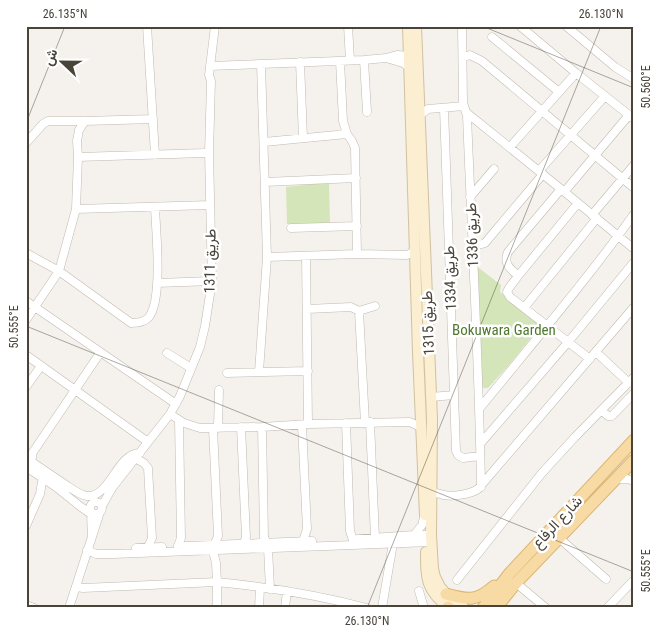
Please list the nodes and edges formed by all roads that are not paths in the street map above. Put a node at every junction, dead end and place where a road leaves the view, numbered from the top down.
1 (147, 26) edge
2 (215, 26) edge
3 (348, 26) edge
4 (408, 26) edge
5 (416, 26) edge
6 (462, 26) edge
7 (520, 26) edge
8 (566, 26) edge
9 (492, 37) dead end
10 (464, 57) junction
11 (386, 58) junction
12 (413, 58) junction
13 (350, 60) junction
14 (364, 60) junction
15 (340, 61) junction
16 (300, 62) junction
17 (261, 64) junction
18 (210, 66) junction
19 (409, 68) junction
20 (576, 73) junction
21 (209, 75) junction
22 (634, 79) edge
23 (559, 92) junction
24 (605, 96) junction
25 (420, 104) junction
26 (432, 108) junction
27 (444, 108) junction
28 (465, 110) junction
29 (542, 111) junction
30 (367, 112) dead end
31 (420, 115) junction
32 (631, 117) edge
33 (153, 119) junction
34 (85, 121) junction
35 (347, 134) junction
36 (572, 135) junction
37 (303, 138) junction
38 (264, 142) junction
39 (26, 143) edge
40 (510, 147) junction
41 (205, 153) junction
42 (155, 155) junction
43 (595, 156) junction
44 (78, 157) junction
45 (634, 165) edge
46 (494, 168) dead end
47 (541, 173) junction
48 (356, 178) junction
49 (622, 178) junction
50 (265, 182) junction
51 (634, 188) edge
52 (563, 190) junction
53 (470, 197) junction
54 (578, 203) junction
55 (208, 205) junction
56 (155, 208) junction
57 (76, 210) junction
58 (634, 214) edge
59 (594, 217) junction
60 (357, 226) junction
61 (291, 228) dead end
62 (618, 236) junction
63 (472, 247) junction
64 (634, 250) edge
65 (415, 251) junction
66 (26, 253) edge
67 (357, 254) junction
68 (306, 256) junction
69 (267, 257) junction
70 (634, 262) edge
71 (59, 271) junction
72 (518, 276) junction
73 (210, 281) junction
74 (157, 283) junction
75 (26, 302) edge
76 (375, 306) dead end
77 (35, 307) junction
78 (634, 307) edge
79 (524, 308) junction
80 (307, 309) junction
81 (359, 311) junction
82 (26, 320) edge
83 (548, 326) junction
84 (569, 342) junction
85 (100, 353) junction
86 (167, 353) dead end
87 (26, 355) edge
88 (593, 356) junction
89 (41, 366) junction
90 (192, 368) junction
91 (308, 371) junction
92 (227, 372) dead end
93 (259, 372) junction
94 (631, 380) edge
95 (26, 387) edge
96 (76, 390) junction
97 (219, 390) dead end
98 (634, 393) edge
99 (454, 395) junction
100 (431, 397) junction
101 (176, 404) junction
102 (480, 408) junction
103 (602, 411) junction
104 (421, 413) junction
105 (170, 414) junction
106 (179, 420) junction
107 (367, 422) junction
108 (410, 422) junction
109 (346, 423) junction
110 (305, 424) junction
111 (241, 427) junction
112 (262, 427) junction
113 (216, 428) junction
114 (422, 428) junction
115 (634, 440) edge
116 (148, 442) junction
117 (480, 444) junction
118 (138, 455) junction
119 (480, 456) junction
120 (634, 460) edge
121 (28, 461) edge
122 (616, 479) junction
123 (634, 482) edge
124 (47, 485) junction
125 (481, 487) junction
126 (112, 488) junction
127 (64, 489) junction
128 (72, 499) junction
129 (430, 499) junction
130 (94, 502) junction
131 (101, 509) junction
132 (91, 514) junction
133 (425, 514) junction
134 (26, 526) edge
135 (307, 530) junction
136 (414, 535) junction
137 (92, 537) junction
138 (375, 538) junction
139 (559, 538) junction
140 (428, 539) junction
141 (353, 540) junction
142 (303, 541) junction
143 (313, 541) junction
144 (244, 543) junction
145 (392, 543) junction
146 (411, 543) junction
147 (267, 545) junction
148 (178, 546) junction
149 (148, 547) junction
150 (218, 547) junction
151 (88, 548) junction
152 (426, 558) junction
153 (513, 579) junction
154 (606, 579) dead end
155 (457, 580) dead end
156 (634, 580) edge
157 (217, 582) junction
158 (77, 585) junction
159 (260, 588) junction
160 (270, 589) junction
161 (419, 591) dead end
162 (287, 592) junction
163 (446, 594) junction
164 (26, 605) edge
165 (449, 607) edge
166 (34, 608) edge
167 (69, 608) edge
168 (217, 608) edge
169 (259, 608) edge
170 (285, 608) edge
171 (367, 608) edge
172 (382, 608) edge
173 (424, 608) edge
174 (464, 608) edge
175 (483, 608) edge
176 (496, 608) edge
177 (546, 608) edge
178 (607, 608) edge

1 - 33 street
2 - 18 street, طريق 1311
3 - 13 street
4 - 12 street, طريق 1315
5 - 12 street, طريق 1315
6 - 10 street, طريق 1336
7 - 20 street
8 - 22 street
9 - 23 street
10 - 28 street, طريق 1336
10 - 29 street
11 - 12 street
11 - 14 street
11 - 19 street
12 - 19 street, طريق 1315
12 - 25 street, طريق 1315
13 - 14 street
13 - 15 street
14 - 30 street
15 - 16 street
15 - 35 street
16 - 17 street
16 - 37 street
17 - 18 street
17 - 38 street
18 - 21 street, طريق 1311
19 - 65 street, طريق 1315
20 - 23 street
20 - 24 street
21 - 41 street, طريق 1311
21 - 55 street, طريق 1311
23 - 29 street
24 - 32 street
24 - 36 street
25 - 26 street
25 - 31 street, طريق 1315
26 - 27 street
26 - 31 street
27 - 28 street
27 - 99 street, طريق 1334
28 - 40 street
28 - 53 street, طريق 1336
29 - 36 street
29 - 40 street
31 - 100 street, طريق 1315
32 - 43 street
33 - 34 street
33 - 42 street
34 - 39 street
34 - 44 street
35 - 37 street
35 - 48 street
36 - 43 street
36 - 47 street
37 - 38 street
38 - 50 street
40 - 47 street
41 - 42 street
41 - 55 street, طريق 1311
42 - 44 street
43 - 49 street
43 - 52 street
44 - 57 street
45 - 49 street
46 - 53 street
47 - 52 street
47 - 63 street
48 - 50 street
48 - 60 street
49 - 51 street
49 - 59 street
50 - 69 street
52 - 54 street
52 - 72 street
53 - 63 street, طريق 1336
54 - 59 street
54 - 72 street
55 - 56 street
55 - 73 street, طريق 1311
56 - 57 street
56 - 74 street
57 - 71 street
58 - 62 street
59 - 62 street
59 - 79 street
60 - 61 street
60 - 67 street
62 - 64 street
62 - 83 street
63 - 102 street, طريق 1336
65 - 67 street
65 - 104 street, طريق 1315
66 - 71 street
67 - 68 street
68 - 69 street
68 - 80 street
69 - 93 street
70 - 84 street
71 - 74 street
71 - 77 street
72 - 79 street
73 - 74 street
73 - 90 street, طريق 1311
75 - 77 street
76 - 81 street
77 - 82 street
77 - 85 street
78 - 88 street
79 - 83 street
80 - 81 street
80 - 91 street
81 - 107 street
83 - 84 street
83 - 102 street
84 - 88 street
84 - 117 street
85 - 96 street
85 - 101 street
86 - 90 street
87 - 89 street
88 - 94 street
88 - 125 street
89 - 95 street
89 - 96 street
90 - 101 street, طريق 1311
91 - 93 street
91 - 110 street
92 - 93 street
94 - 103 street
96 - 116 street
96 - 121 street
97 - 113 street
98 - 103 street
99 - 100 street
99 - 119 street, طريق 1334
100 - 129 street, طريق 1315
101 - 105 street, طريق 1311
102 - 117 street, طريق 1336
103 - 155 street
104 - 108 street
104 - 114 street, طريق 1315
105 - 106 street
105 - 116 street, طريق 1311
106 - 113 street
106 - 148 street
107 - 108 street
107 - 109 street
107 - 138 street
108 - 114 street
109 - 110 street
109 - 141 street
110 - 112 street
110 - 135 street
111 - 112 street
111 - 113 street
111 - 144 street
112 - 147 street
113 - 150 street
114 - 129 street, طريق 1315
115 - 153 main road, شارع الرفاع
116 - 118 street, طريق 1311
117 - 119 street, طريق 1336
118 - 126 street, طريق 1311
118 - 127 street
118 - 149 street
119 - 125 street, طريق 1336
120 - 122 main road, شارع الرفاع
121 - 124 street
121 - 127 street
122 - 123 street
122 - 139 main road, شارع الرفاع
124 - 127 street
124 - 134 street
125 - 129 street
126 - 130 street, طريق 1311
126 - 131 street, طريق 1311
127 - 128 street
128 - 130 street
128 - 132 street
129 - 133 street, طريق 1315
129 - 140 street, طريق 1315
130 - 131 street
130 - 132 street
131 - 132 street
131 - 137 street, طريق 1311
132 - 137 street
133 - 136 street
133 - 140 street, طريق 1315
135 - 142 street
135 - 143 street
136 - 138 street
136 - 140 street
137 - 151 street, طريق 1311
138 - 141 street
139 - 153 main road, شارع الرفاع
139 - 154 street
140 - 146 street
140 - 152 street, طريق 1315
140 - 163 street, طريق 1315
141 - 143 street
142 - 143 street
142 - 147 street
144 - 147 street
144 - 150 street
145 - 146 street
145 - 147 street
145 - 172 street
146 - 152 street
147 - 150 street
147 - 160 street
148 - 149 street
148 - 150 street
149 - 151 street
150 - 151 street
150 - 157 street
151 - 158 street, طريق 1311
152 - 165 street, طريق 1315
153 - 163 main road
153 - 175 main road, شارع الرفاع
153 - 176 main road, شارع الرفاع
153 - 177 street
156 - 178 street
157 - 158 street
157 - 159 street
157 - 168 street
158 - 167 street, طريق 1311
159 - 160 street
159 - 169 street
160 - 162 street
161 - 173 street
162 - 170 street
162 - 171 street
163 - 174 street, طريق 1315
164 - 166 street

